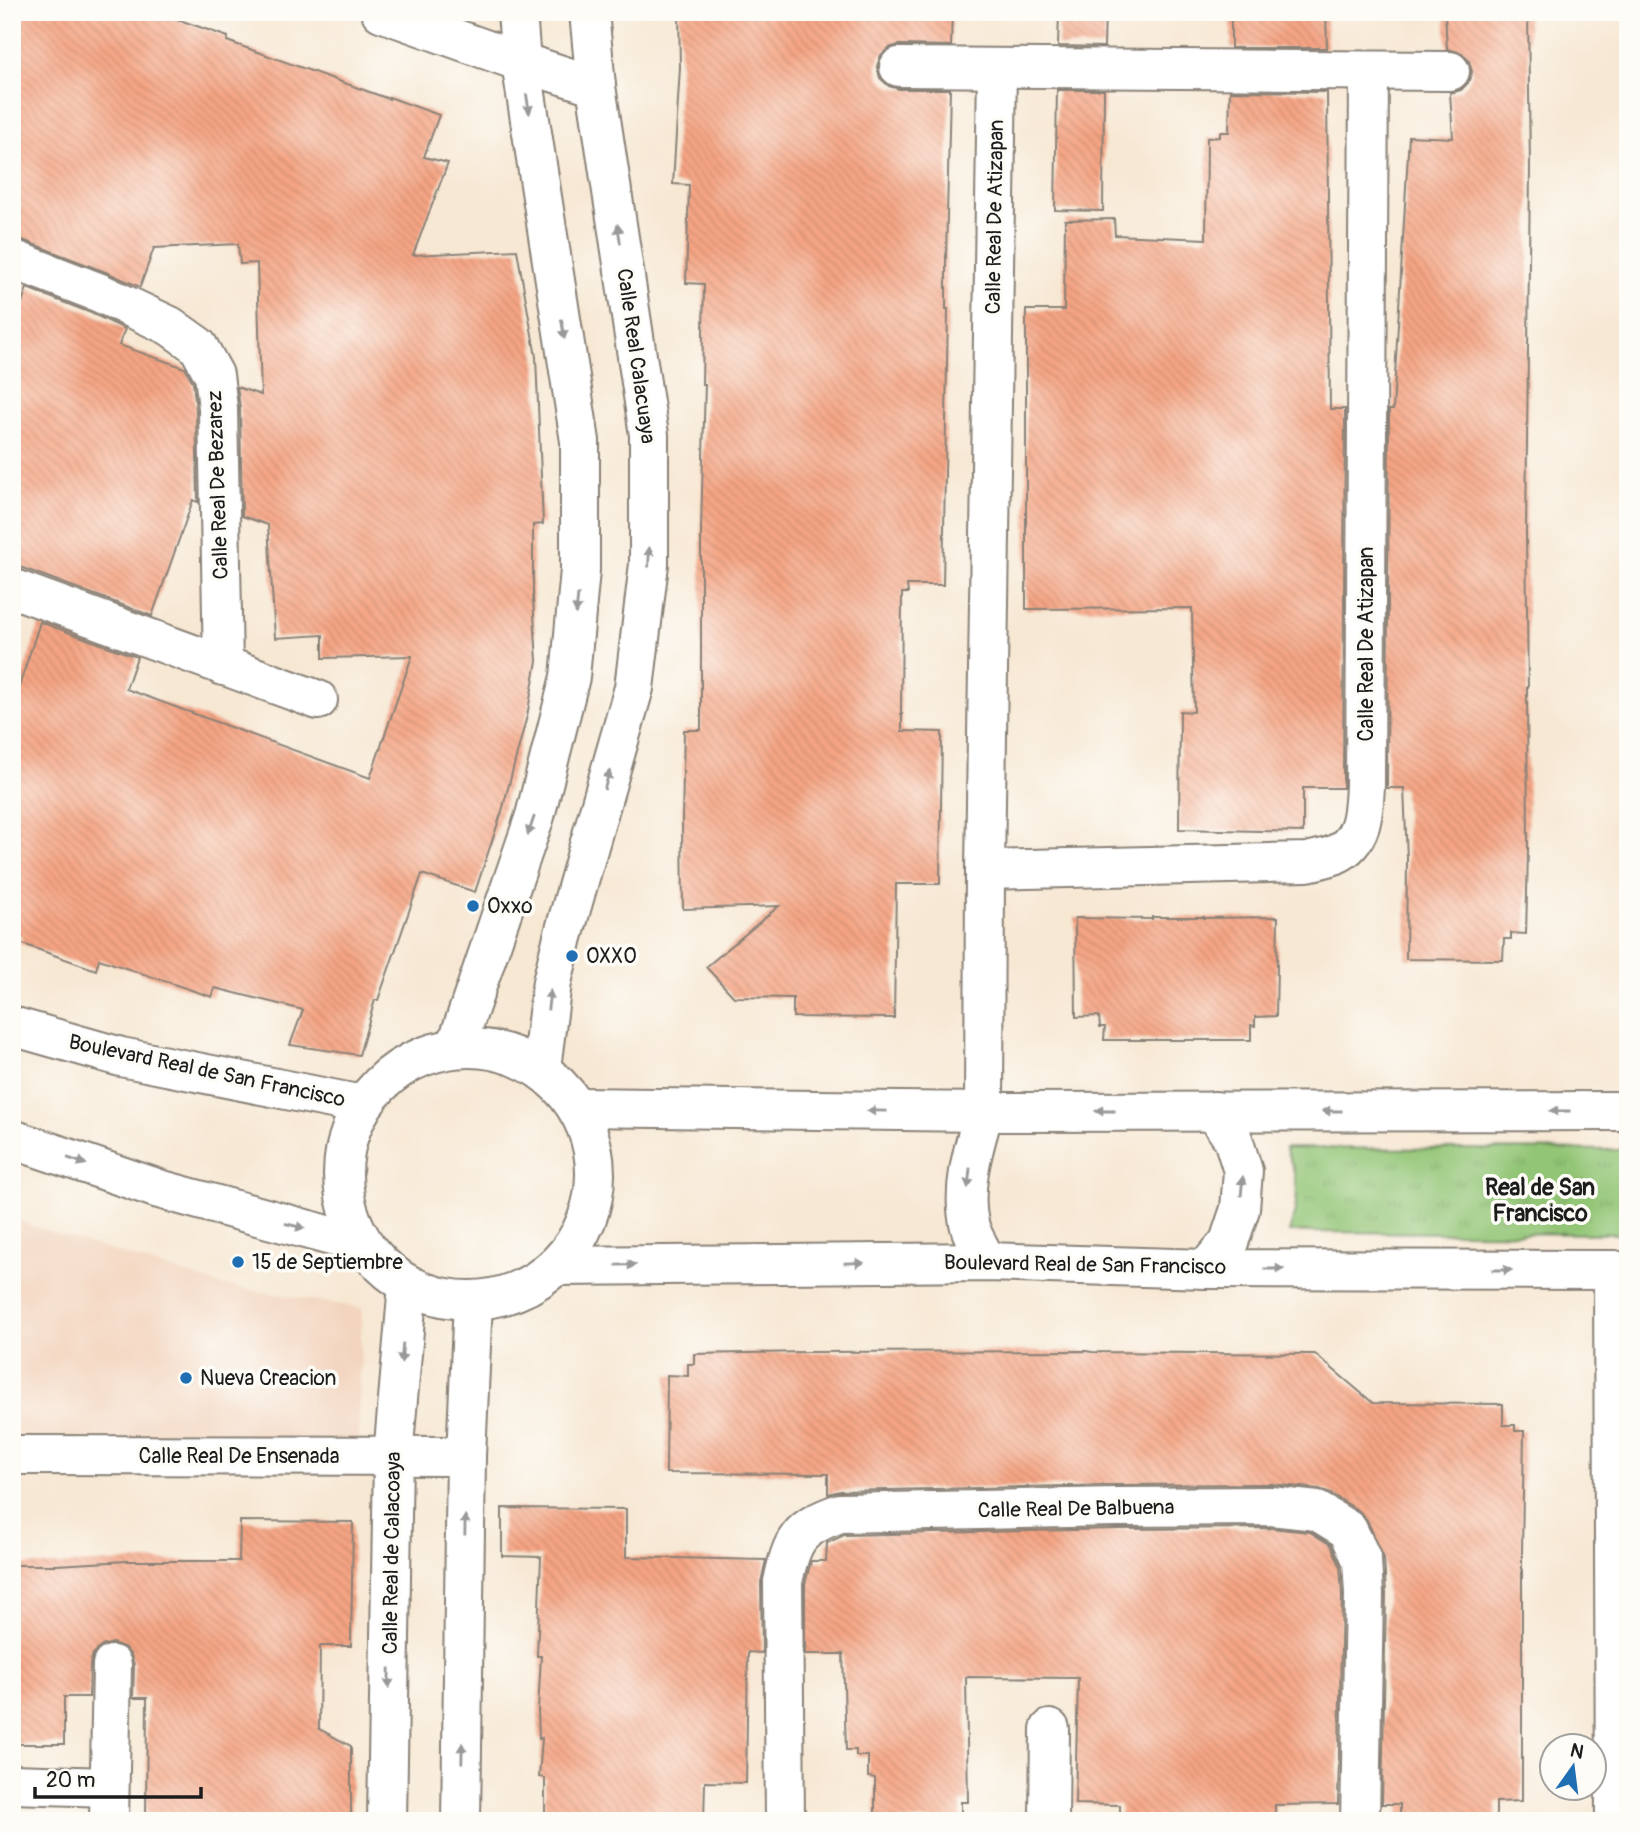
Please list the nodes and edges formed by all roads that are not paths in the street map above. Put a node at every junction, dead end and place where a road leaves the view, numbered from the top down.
1 (381, 12) edge
2 (517, 12) edge
3 (589, 12) edge
4 (521, 62) junction
5 (899, 67) dead end
6 (997, 68) junction
7 (1368, 71) junction
8 (1450, 71) dead end
9 (596, 86) junction
10 (12, 259) edge
11 (12, 589) edge
12 (223, 666) junction
13 (318, 700) dead end
14 (985, 870) junction
15 (12, 1026) edge
16 (456, 1047) junction
17 (541, 1068) junction
18 (362, 1105) junction
19 (578, 1107) junction
20 (1214, 1111) junction
21 (1628, 1111) edge
22 (984, 1112) junction
23 (12, 1139) edge
24 (364, 1245) junction
25 (987, 1262) junction
26 (558, 1266) junction
27 (1206, 1269) junction
28 (1620, 1272) edge
29 (408, 1285) junction
30 (473, 1301) junction
31 (12, 1455) edge
32 (393, 1456) junction
33 (466, 1456) junction
34 (112, 1665) dead end
35 (1050, 1729) dead end
36 (12, 1784) edge
37 (109, 1804) edge
38 (387, 1821) edge
39 (461, 1821) edge
40 (785, 1821) edge
41 (1049, 1821) edge
42 (1360, 1821) edge
43 (1615, 1821) edge

1 - 4 street
2 - 4 street
3 - 9 street, Calle Real Calacuaya
4 - 9 street
4 -> 16 street
5 - 6 street
6 - 7 street
6 - 14 street, Calle Real De Atizapan
7 - 8 street
7 - 14 street, Calle Real De Atizapan
17 -> 9 street, Calle Real Calacuaya
10 - 12 street, Calle Real De Bezarez
11 - 12 street
12 - 13 street
14 - 22 street, Calle Real De Atizapan
15 - 18 street, Boulevard Real de San Francisco
16 - 17 street
16 - 18 street
17 - 19 street
18 - 24 street
22 -> 19 street
19 - 26 street
21 -> 20 street
20 -> 22 street
27 -> 20 street
22 -> 25 street, Calle Real De Atizapan
23 -> 24 street
24 - 29 street
26 -> 25 street, Boulevard Real de San Francisco
25 - 27 street, Boulevard Real de San Francisco
26 - 30 street
27 -> 28 street, Boulevard Real de San Francisco
28 - 43 street
29 - 30 street
29 -> 32 street, Calle Real de Calacoaya
30 - 33 street
31 - 32 street, Calle Real De Ensenada
32 - 33 street, Calle Real De Ensenada
32 -> 38 street, Calle Real de Calacoaya
39 -> 33 street
34 - 37 street
35 - 41 street
36 - 37 street
40 - 42 street, Calle Real De Balbuena

